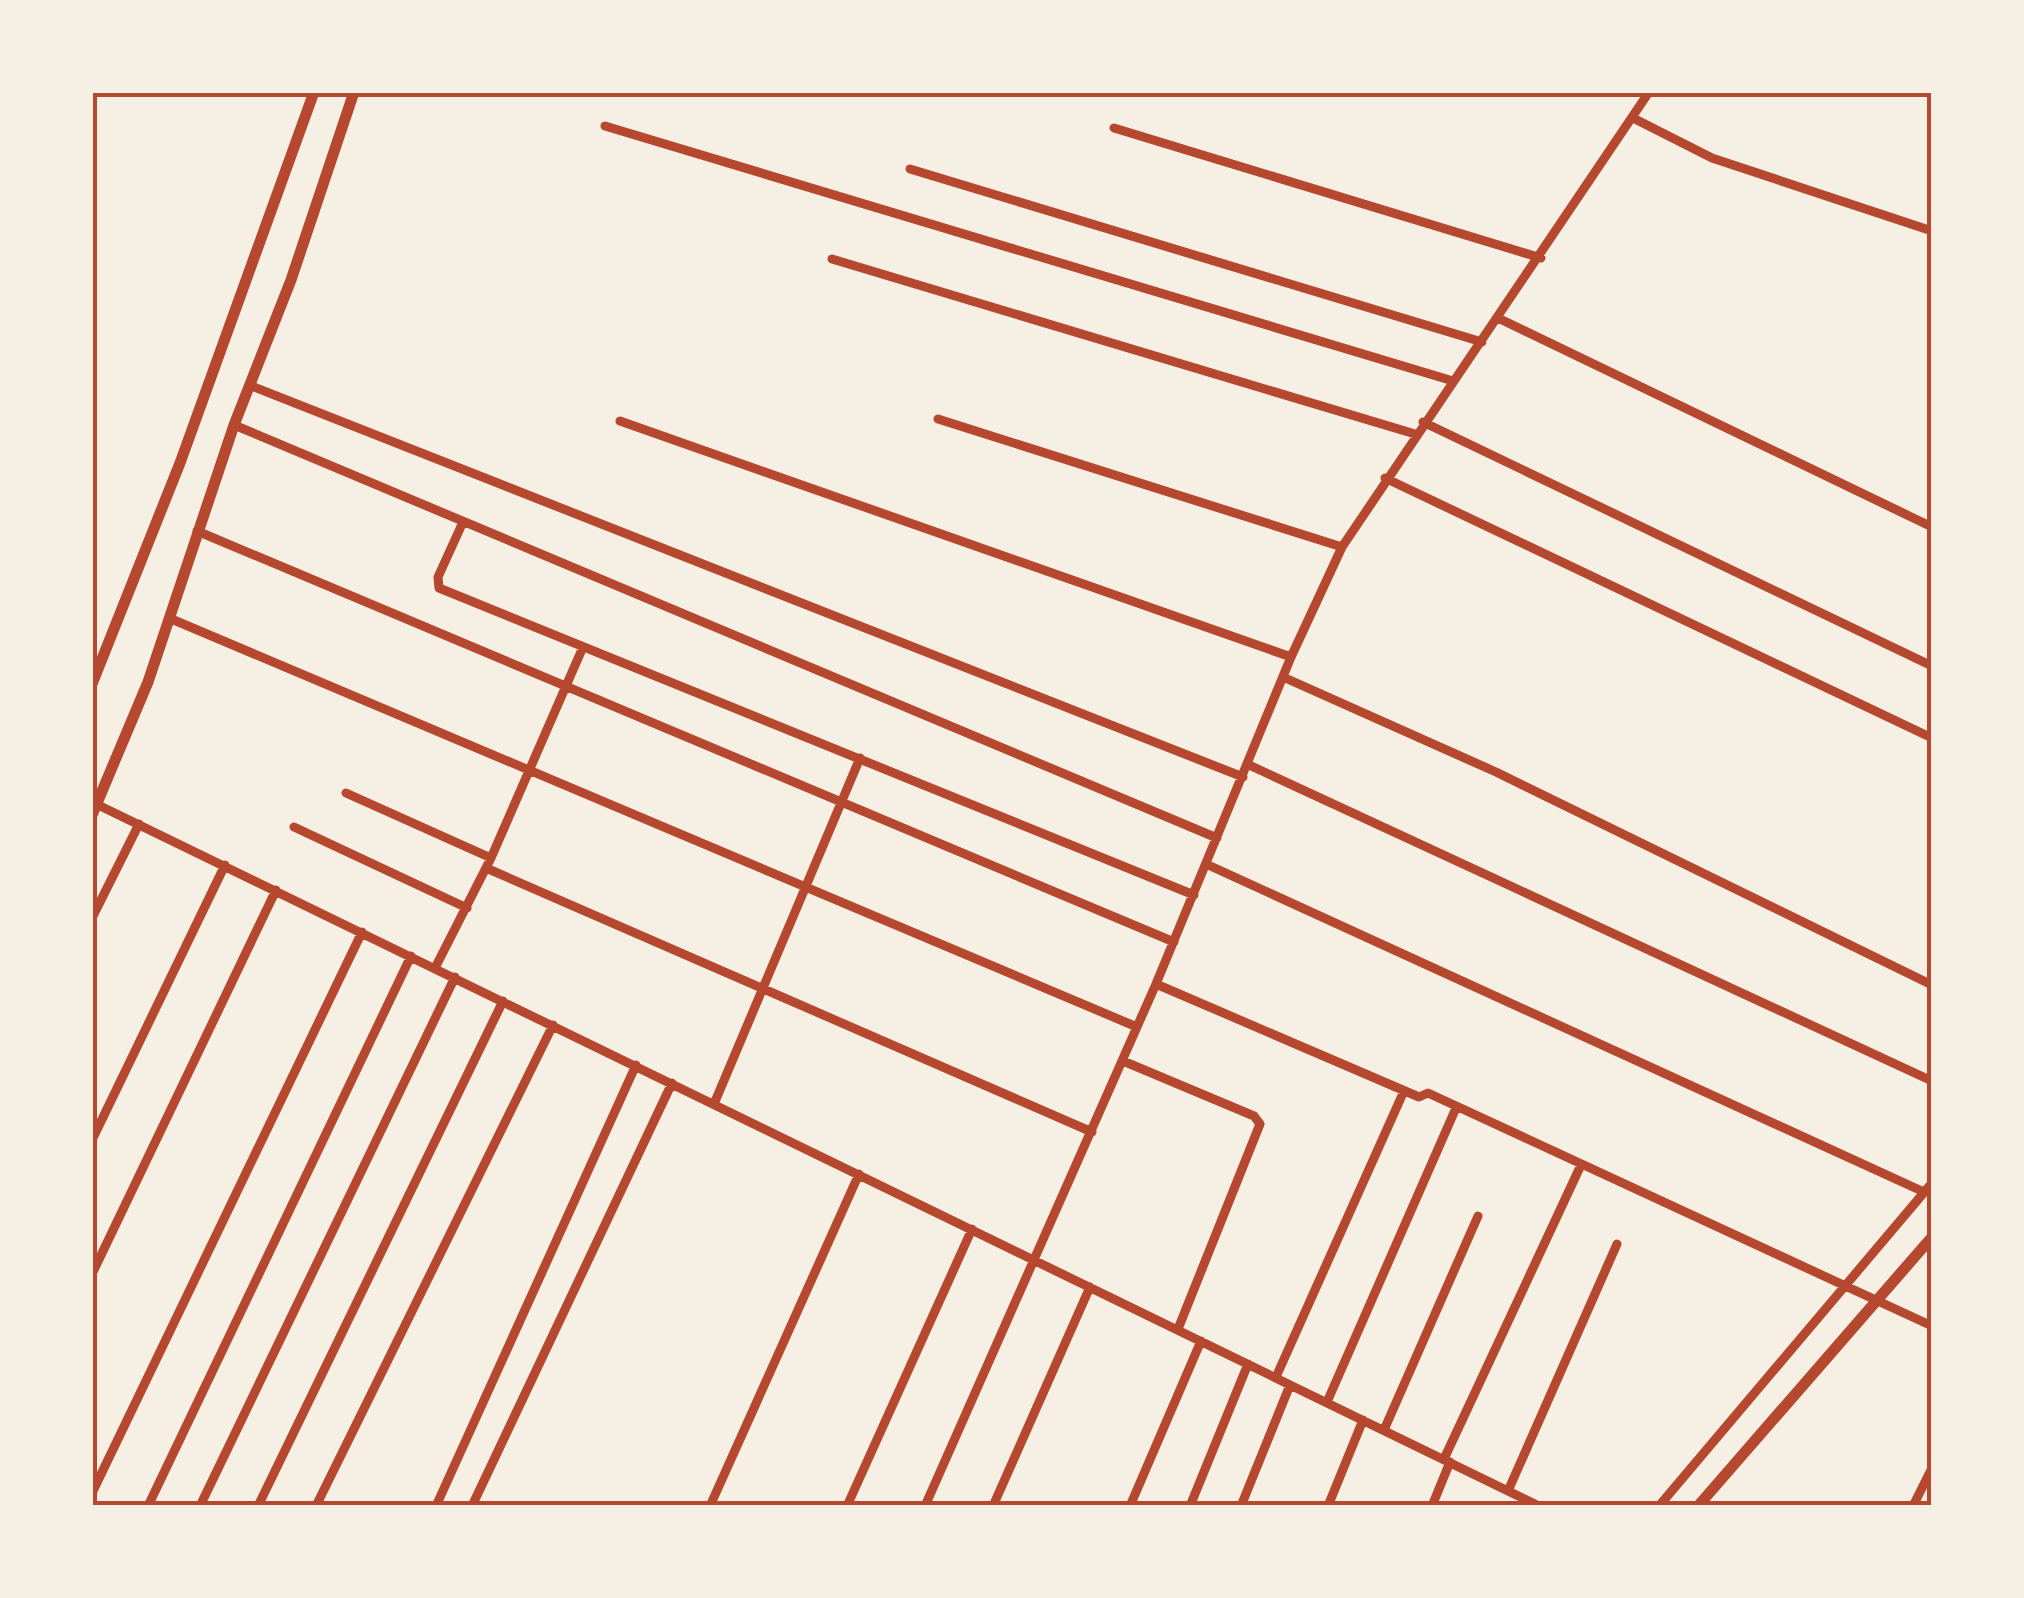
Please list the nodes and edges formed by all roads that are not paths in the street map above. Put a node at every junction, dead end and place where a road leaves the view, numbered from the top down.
1 (314, 92) edge
2 (354, 92) edge
3 (1649, 92) edge
4 (1633, 118) junction
5 (605, 126) dead end
6 (1114, 128) dead end
7 (910, 170) dead end
8 (1932, 231) edge
9 (1541, 258) junction
10 (832, 260) dead end
11 (1498, 318) junction
12 (1482, 342) junction
13 (1454, 381) junction
14 (250, 385) junction
15 (938, 419) dead end
16 (620, 421) dead end
17 (1423, 422) junction
18 (234, 425) junction
19 (1415, 434) junction
20 (1385, 478) junction
21 (463, 522) junction
22 (1932, 527) edge
23 (197, 531) junction
24 (1342, 546) junction
25 (168, 618) junction
26 (583, 646) junction
27 (1291, 658) junction
28 (1932, 666) edge
29 (1283, 677) junction
30 (92, 684) edge
31 (566, 686) junction
32 (1932, 738) edge
33 (860, 758) junction
34 (1249, 765) junction
35 (532, 770) junction
36 (1244, 777) junction
37 (346, 793) dead end
38 (843, 802) junction
39 (95, 807) edge
40 (139, 824) junction
41 (294, 827) dead end
42 (1217, 838) junction
43 (491, 858) junction
44 (1206, 864) junction
45 (225, 866) junction
46 (486, 868) junction
47 (808, 885) junction
48 (276, 890) junction
49 (1194, 895) junction
50 (467, 908) junction
51 (92, 918) edge
52 (362, 932) junction
53 (1174, 942) junction
54 (411, 956) junction
55 (435, 968) junction
56 (455, 978) junction
57 (1156, 984) junction
58 (1932, 984) edge
59 (764, 991) junction
60 (503, 1001) junction
61 (553, 1025) junction
62 (1138, 1027) junction
63 (1123, 1061) junction
64 (636, 1066) junction
65 (1932, 1081) edge
66 (672, 1084) junction
67 (1404, 1091) junction
68 (714, 1104) junction
69 (1456, 1108) junction
70 (1092, 1132) junction
71 (92, 1140) edge
72 (1581, 1165) junction
73 (859, 1174) junction
74 (1932, 1183) edge
75 (1924, 1192) junction
76 (1478, 1216) dead end
77 (972, 1229) junction
78 (1932, 1237) edge
79 (1617, 1244) dead end
80 (1034, 1260) junction
81 (92, 1274) edge
82 (1842, 1284) junction
83 (1090, 1287) junction
84 (1876, 1301) junction
85 (1932, 1326) edge
86 (1178, 1330) junction
87 (1201, 1341) junction
88 (1248, 1364) junction
89 (1276, 1378) junction
90 (1290, 1385) junction
91 (1327, 1402) junction
92 (1363, 1420) junction
93 (1384, 1430) junction
94 (1447, 1461) junction
95 (1932, 1468) edge
96 (1508, 1490) junction
97 (92, 1492) edge
98 (148, 1506) edge
99 (200, 1506) edge
100 (258, 1506) edge
101 (316, 1506) edge
102 (436, 1506) edge
103 (472, 1506) edge
104 (710, 1506) edge
105 (846, 1506) edge
106 (925, 1506) edge
107 (993, 1506) edge
108 (1130, 1506) edge
109 (1190, 1506) edge
110 (1242, 1506) edge
111 (1328, 1506) edge
112 (1432, 1506) edge
113 (1539, 1506) edge
114 (1659, 1506) edge
115 (1698, 1506) edge
116 (1913, 1506) edge

1 - 30 street
2 - 14 street
3 - 4 street
4 - 8 street
4 - 9 street
5 - 13 street
6 - 9 street
7 - 12 street
9 - 11 street
10 - 19 street
11 - 12 street
11 - 22 street
12 - 13 street
13 - 17 street
14 - 18 street
14 - 36 street
15 - 24 street
16 - 27 street
17 - 19 street
17 - 28 street
18 - 21 street
18 - 23 street
19 - 20 street
20 - 24 street
20 - 32 street
21 - 26 street
21 - 42 street
23 - 25 street
23 - 31 street
24 - 27 street
25 - 35 street
25 - 39 street
26 - 31 street
26 - 33 street
27 - 29 street
29 - 34 street
29 - 58 street
31 - 35 street
31 - 38 street
33 - 38 street
33 - 49 street
34 - 36 street
34 - 65 street
35 - 43 street
35 - 47 street
36 - 42 street
37 - 43 street
38 - 47 street
38 - 53 street
39 - 40 street
40 - 45 street
40 - 51 street
41 - 50 street
42 - 44 street
43 - 46 street
44 - 49 street
44 - 75 street
45 - 48 street
45 - 71 street
46 - 50 street
46 - 59 street
47 - 59 street
47 - 62 street
48 - 52 street
48 - 81 street
49 - 53 street
50 - 55 street
52 - 54 street
52 - 97 street
53 - 57 street
54 - 55 street
54 - 98 street
55 - 56 street
56 - 60 street
56 - 99 street
57 - 62 street
57 - 67 street
59 - 68 street
59 - 70 street
60 - 61 street
60 - 100 street
61 - 64 street
61 - 101 street
62 - 63 street
63 - 70 street
63 - 86 street
64 - 66 street
64 - 102 street
66 - 68 street
66 - 103 street
67 - 69 street
67 - 89 street
68 - 73 street
69 - 72 street
69 - 91 street
70 - 80 street
72 - 82 street
72 - 94 street
73 - 77 street
73 - 104 street
74 - 75 street
75 - 82 street
76 - 93 street
77 - 80 street
77 - 105 street
78 - 84 street
79 - 96 street
80 - 83 street
80 - 106 street
82 - 84 street
82 - 114 street
83 - 86 street
83 - 107 street
84 - 85 street
84 - 115 street
86 - 87 street
87 - 88 street
87 - 108 street
88 - 89 street
88 - 109 street
89 - 90 street
90 - 91 street
90 - 110 street
91 - 92 street
92 - 93 street
92 - 111 street
93 - 94 street
94 - 96 street
94 - 112 street
95 - 116 street
96 - 113 street

